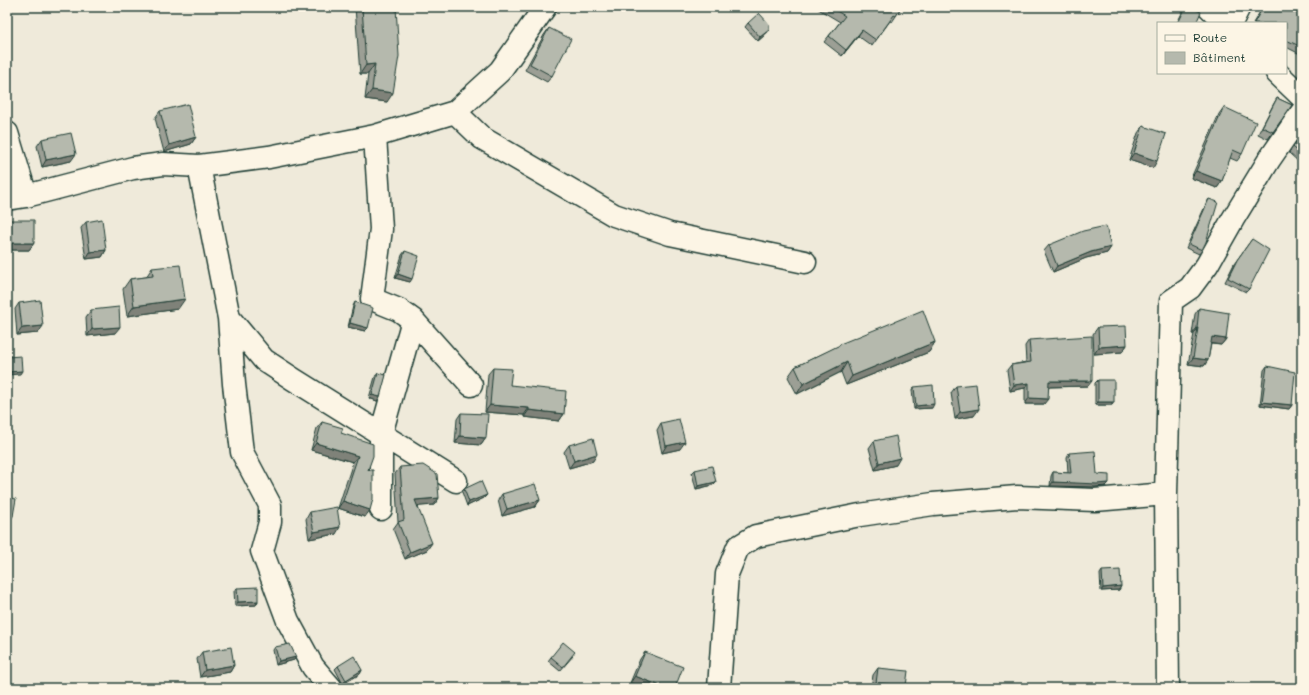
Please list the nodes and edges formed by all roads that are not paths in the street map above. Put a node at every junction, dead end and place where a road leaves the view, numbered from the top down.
1 (545, 7) edge
2 (1209, 7) edge
3 (1239, 7) edge
4 (1224, 22) edge
5 (1232, 22) edge
6 (1278, 74) edge
7 (1302, 96) edge
8 (455, 112) junction
9 (1302, 112) edge
10 (7, 133) edge
11 (375, 136) junction
12 (199, 166) junction
13 (17, 198) edge
14 (805, 262) dead end
15 (229, 318) junction
16 (413, 320) junction
17 (471, 385) dead end
18 (381, 434) junction
19 (456, 481) dead end
20 (1166, 494) junction
21 (381, 508) dead end
22 (331, 688) edge
23 (719, 688) edge
24 (1168, 688) edge

1 - 8 street
2 - 4 street
3 - 5 street
6 - 7 street
8 - 11 street
8 - 14 street
9 - 20 street
10 - 13 street
11 - 12 street
11 - 16 street
12 - 13 street
12 - 15 street
15 - 18 street
15 - 22 street
16 - 17 street
16 - 18 street
18 - 19 street
18 - 21 street
20 - 23 street
20 - 24 street

